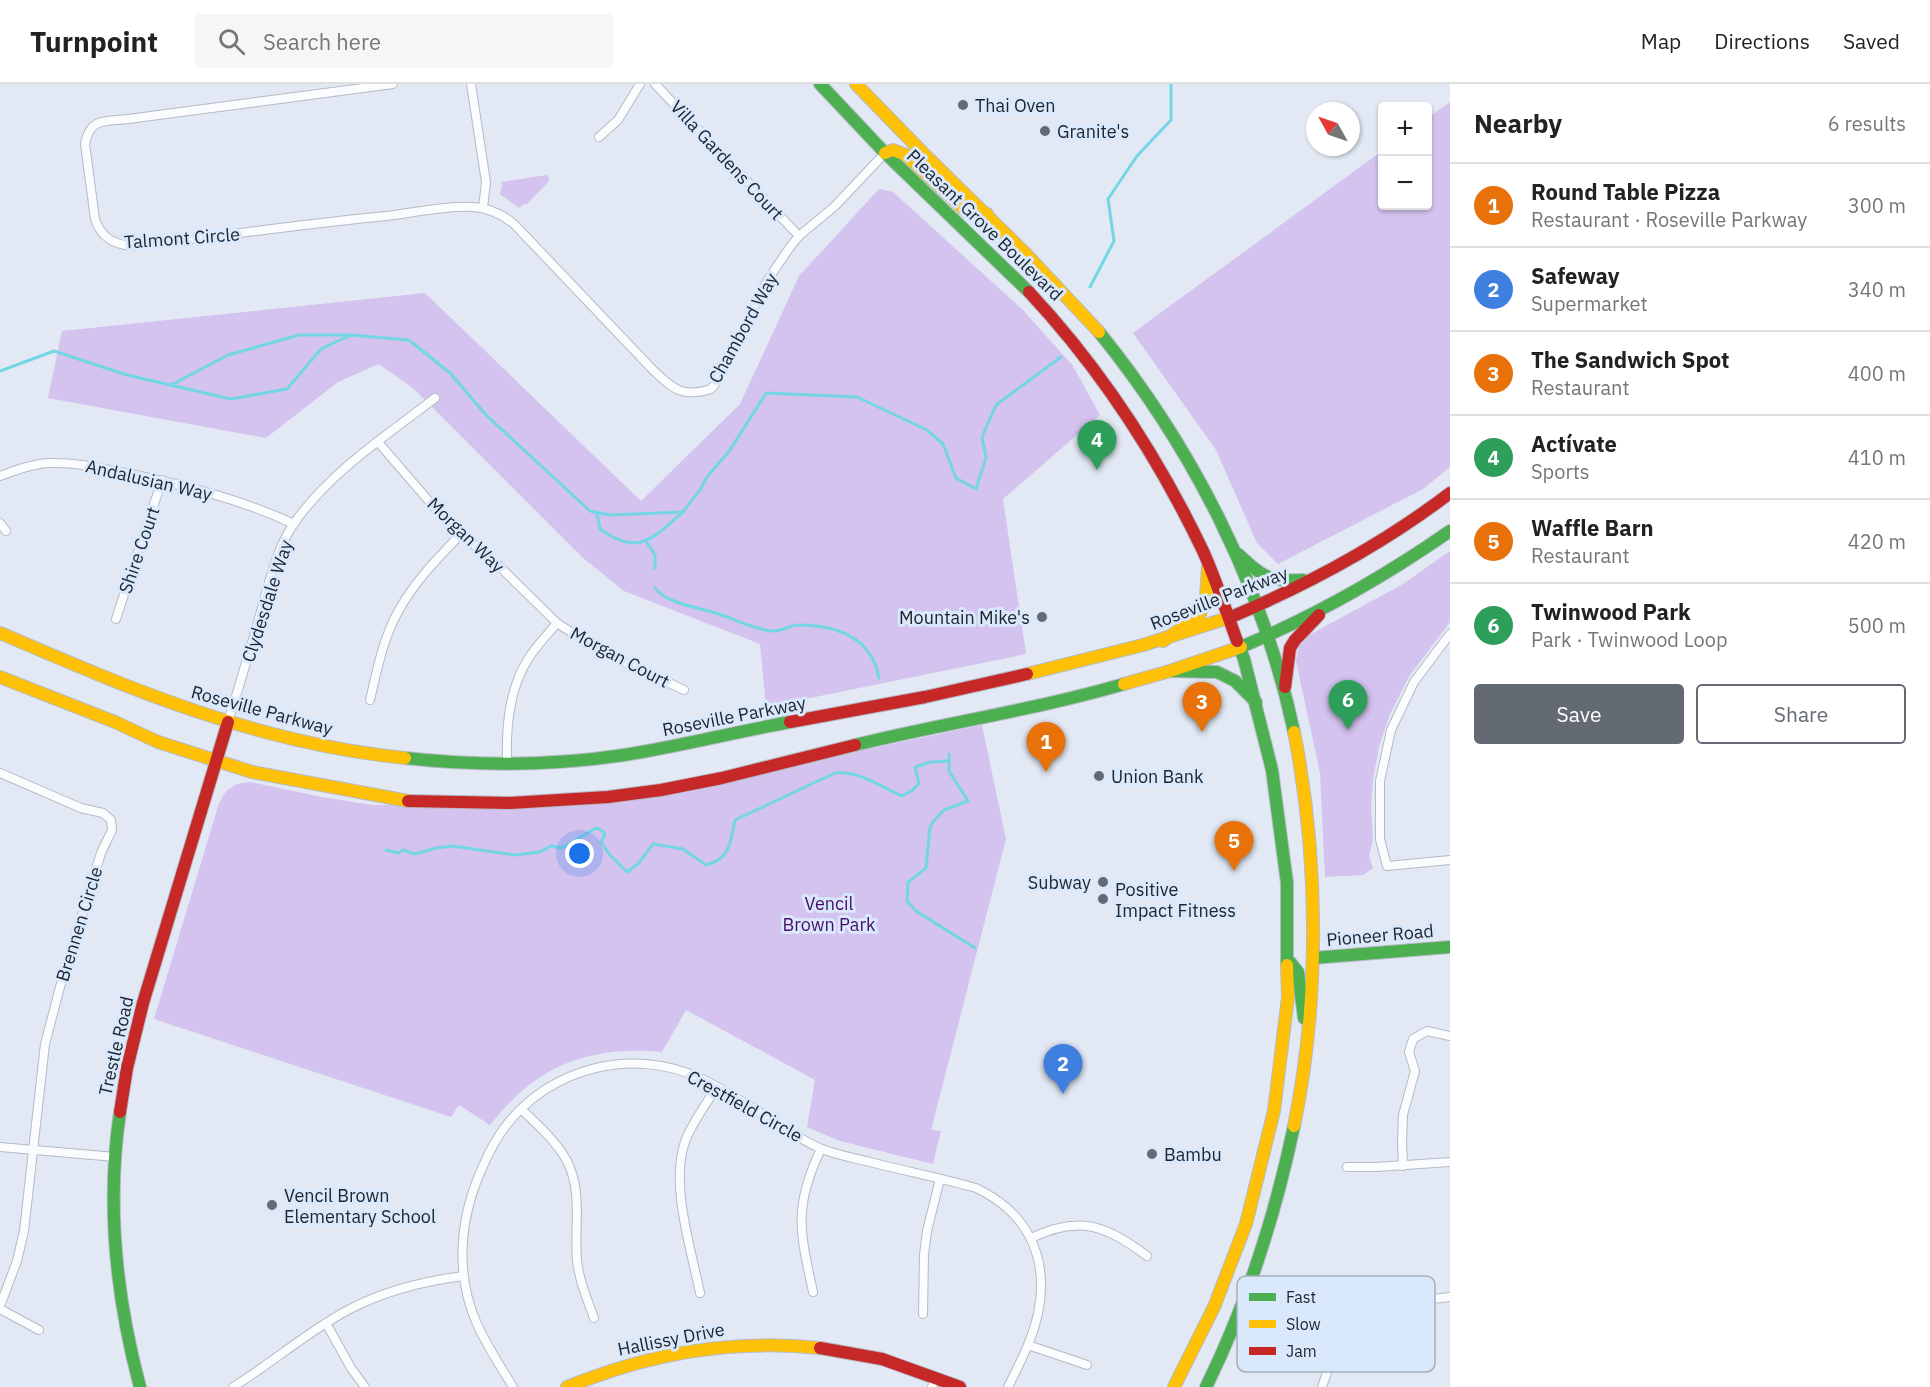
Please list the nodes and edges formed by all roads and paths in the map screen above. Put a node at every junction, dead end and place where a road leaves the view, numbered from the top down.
1 (391, 84) edge
2 (471, 84) edge
3 (640, 84) edge
4 (655, 84) edge
5 (820, 84) edge
6 (856, 84) edge
7 (599, 137) dead end
8 (885, 153) junction
9 (483, 208) junction
10 (987, 214) junction
11 (800, 236) junction
12 (435, 398) dead end
13 (378, 442) junction
14 (0, 476) edge
15 (162, 480) junction
16 (1450, 493) edge
17 (0, 523) edge
18 (294, 524) junction
19 (6, 531) dead end
20 (1450, 531) edge
21 (461, 534) junction
22 (1234, 551) junction
23 (1208, 561) junction
24 (1311, 580) junction
25 (1257, 606) junction
26 (1325, 608) junction
27 (1231, 617) junction
28 (116, 620) dead end
29 (557, 623) junction
30 (0, 633) edge
31 (1450, 634) edge
32 (1266, 636) junction
33 (1163, 641) junction
34 (1241, 647) junction
35 (1170, 671) junction
36 (0, 677) edge
37 (684, 690) dead end
38 (1284, 692) junction
39 (370, 700) dead end
40 (1257, 704) junction
41 (228, 722) junction
42 (216, 761) junction
43 (507, 763) junction
44 (0, 774) edge
45 (1450, 860) edge
46 (1450, 947) edge
47 (1313, 958) junction
48 (1290, 962) junction
49 (1450, 1036) edge
50 (1307, 1041) junction
51 (717, 1087) junction
52 (521, 1109) junction
53 (0, 1147) edge
54 (821, 1149) junction
55 (33, 1150) junction
56 (115, 1157) junction
57 (1450, 1162) edge
58 (1403, 1166) junction
59 (1347, 1167) dead end
60 (940, 1179) junction
61 (1031, 1238) junction
62 (1147, 1256) dead end
63 (463, 1276) junction
64 (1252, 1276) edge
65 (813, 1292) dead end
66 (700, 1293) dead end
67 (1450, 1297) edge
68 (1435, 1299) edge
69 (0, 1308) edge
70 (923, 1314) dead end
71 (594, 1318) dead end
72 (1237, 1319) edge
73 (326, 1323) junction
74 (39, 1330) dead end
75 (1028, 1345) junction
76 (1087, 1365) dead end
77 (1327, 1372) edge
78 (934, 1382) edge
79 (140, 1387) edge
80 (233, 1387) edge
81 (365, 1387) edge
82 (513, 1387) edge
83 (567, 1387) edge
84 (960, 1387) edge
85 (1008, 1387) edge
86 (1174, 1387) edge
87 (1206, 1387) edge
88 (1322, 1387) edge

1 - 9 street, Talmont Circle
2 - 9 street
3 - 7 street
4 - 11 street, Villa Gardens Court
5 - 8 main road, Pleasant Grove Boulevard
6 - 10 main road, Pleasant Grove Boulevard
8 - 10 main road
8 - 11 street, Chambord Way
8 - 23 main road, Pleasant Grove Boulevard
9 - 11 street, Chambord Way
10 - 22 main road, Pleasant Grove Boulevard
12 - 13 street, Clydesdale Way
13 - 18 street, Clydesdale Way
13 - 21 street, Morgan Way
14 - 15 street, Andalusian Way
15 - 18 street, Andalusian Way
15 - 28 street, Shire Court
16 - 24 main road, Roseville Parkway
17 - 19 street
18 - 41 street, Clydesdale Way
20 - 26 main road
21 - 29 street, Morgan Way
21 - 39 street
22 - 24 main road
22 - 25 main road, Pleasant Grove Boulevard
23 - 27 main road, Pleasant Grove Boulevard
23 - 33 main road
24 - 25 main road, Roseville Parkway
25 - 27 main road, Roseville Parkway
25 - 32 main road, Pleasant Grove Boulevard
26 - 32 main road
26 - 38 main road
27 - 33 main road, Roseville Parkway
27 - 34 main road, Pleasant Grove Boulevard
29 - 37 street, Morgan Court
29 - 43 street
30 - 41 main road, Roseville Parkway
31 - 45 street
32 - 34 main road
32 - 38 main road, Pleasant Grove Boulevard
33 - 43 main road, Roseville Parkway
34 - 35 main road
34 - 40 main road, Pleasant Grove Boulevard
35 - 40 main road
35 - 42 main road
36 - 42 main road
38 - 47 main road, Pleasant Grove Boulevard
40 - 48 main road, Pleasant Grove Boulevard
41 - 42 main road, Trestle Road
41 - 43 main road, Roseville Parkway
42 - 56 main road, Trestle Road
44 - 55 street, Brennen Circle
46 - 47 main road, Pioneer Road
47 - 50 main road, Pleasant Grove Boulevard
48 - 50 main road
48 - 86 main road, Pleasant Grove Boulevard
49 - 58 street
50 - 64 main road, Pleasant Grove Boulevard
51 - 52 street, Crestfield Circle
51 - 54 street, Crestfield Circle
51 - 66 street
52 - 63 street, Crestfield Circle
52 - 71 street
53 - 55 street
54 - 60 street, Crestfield Circle
54 - 65 street
55 - 56 street
55 - 69 street, Brennen Circle
56 - 79 main road, Trestle Road
57 - 58 street
58 - 59 street
60 - 61 street, Crestfield Circle
60 - 70 street
61 - 62 street
61 - 75 street, Crestfield Circle
63 - 73 street
63 - 82 street, Crestfield Circle
67 - 68 street
69 - 74 street
72 - 87 main road, Pleasant Grove Boulevard
73 - 80 street
73 - 81 street
75 - 76 street
75 - 85 street, Crestfield Circle
77 - 88 street
78 - 83 main road, Hallissy Drive
78 - 84 main road, Hallissy Drive

